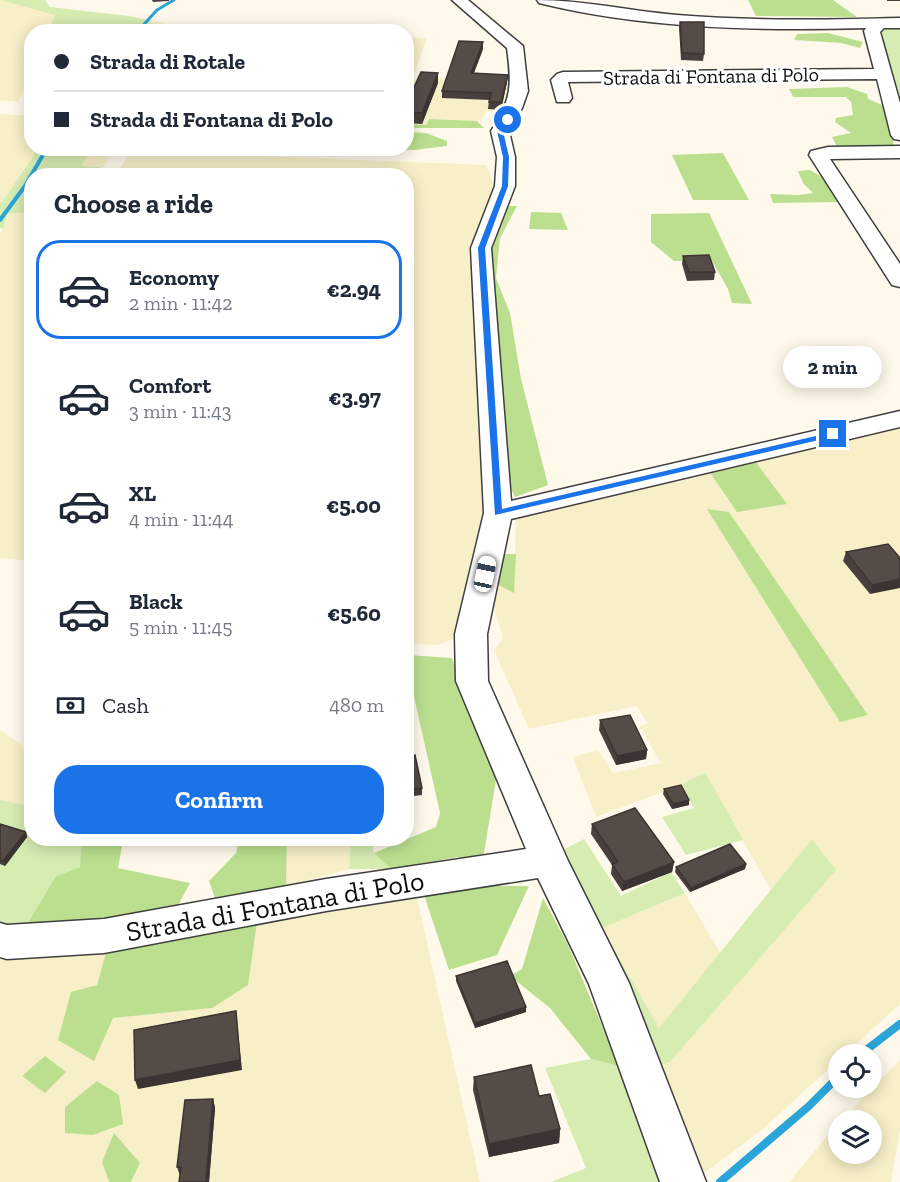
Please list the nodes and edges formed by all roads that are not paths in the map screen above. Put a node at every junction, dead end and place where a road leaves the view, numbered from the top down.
1 (544, 0) edge
2 (470, 2) edge
3 (863, 9) dead end
4 (900, 15) edge
5 (880, 23) junction
6 (900, 23) edge
7 (884, 74) junction
8 (563, 98) dead end
9 (900, 135) edge
10 (900, 152) edge
11 (900, 280) edge
12 (900, 419) edge
13 (498, 513) junction
14 (549, 861) junction
15 (0, 940) edge
16 (683, 1182) edge

1 - 5 street
2 - 13 street
3 - 4 street
5 - 6 street
5 - 7 street
7 - 8 street, Strada di Fontana di Polo
7 - 9 street
10 - 11 street
12 - 13 street
13 - 14 street
14 - 15 street, Strada di Fontana di Polo
14 - 16 street

